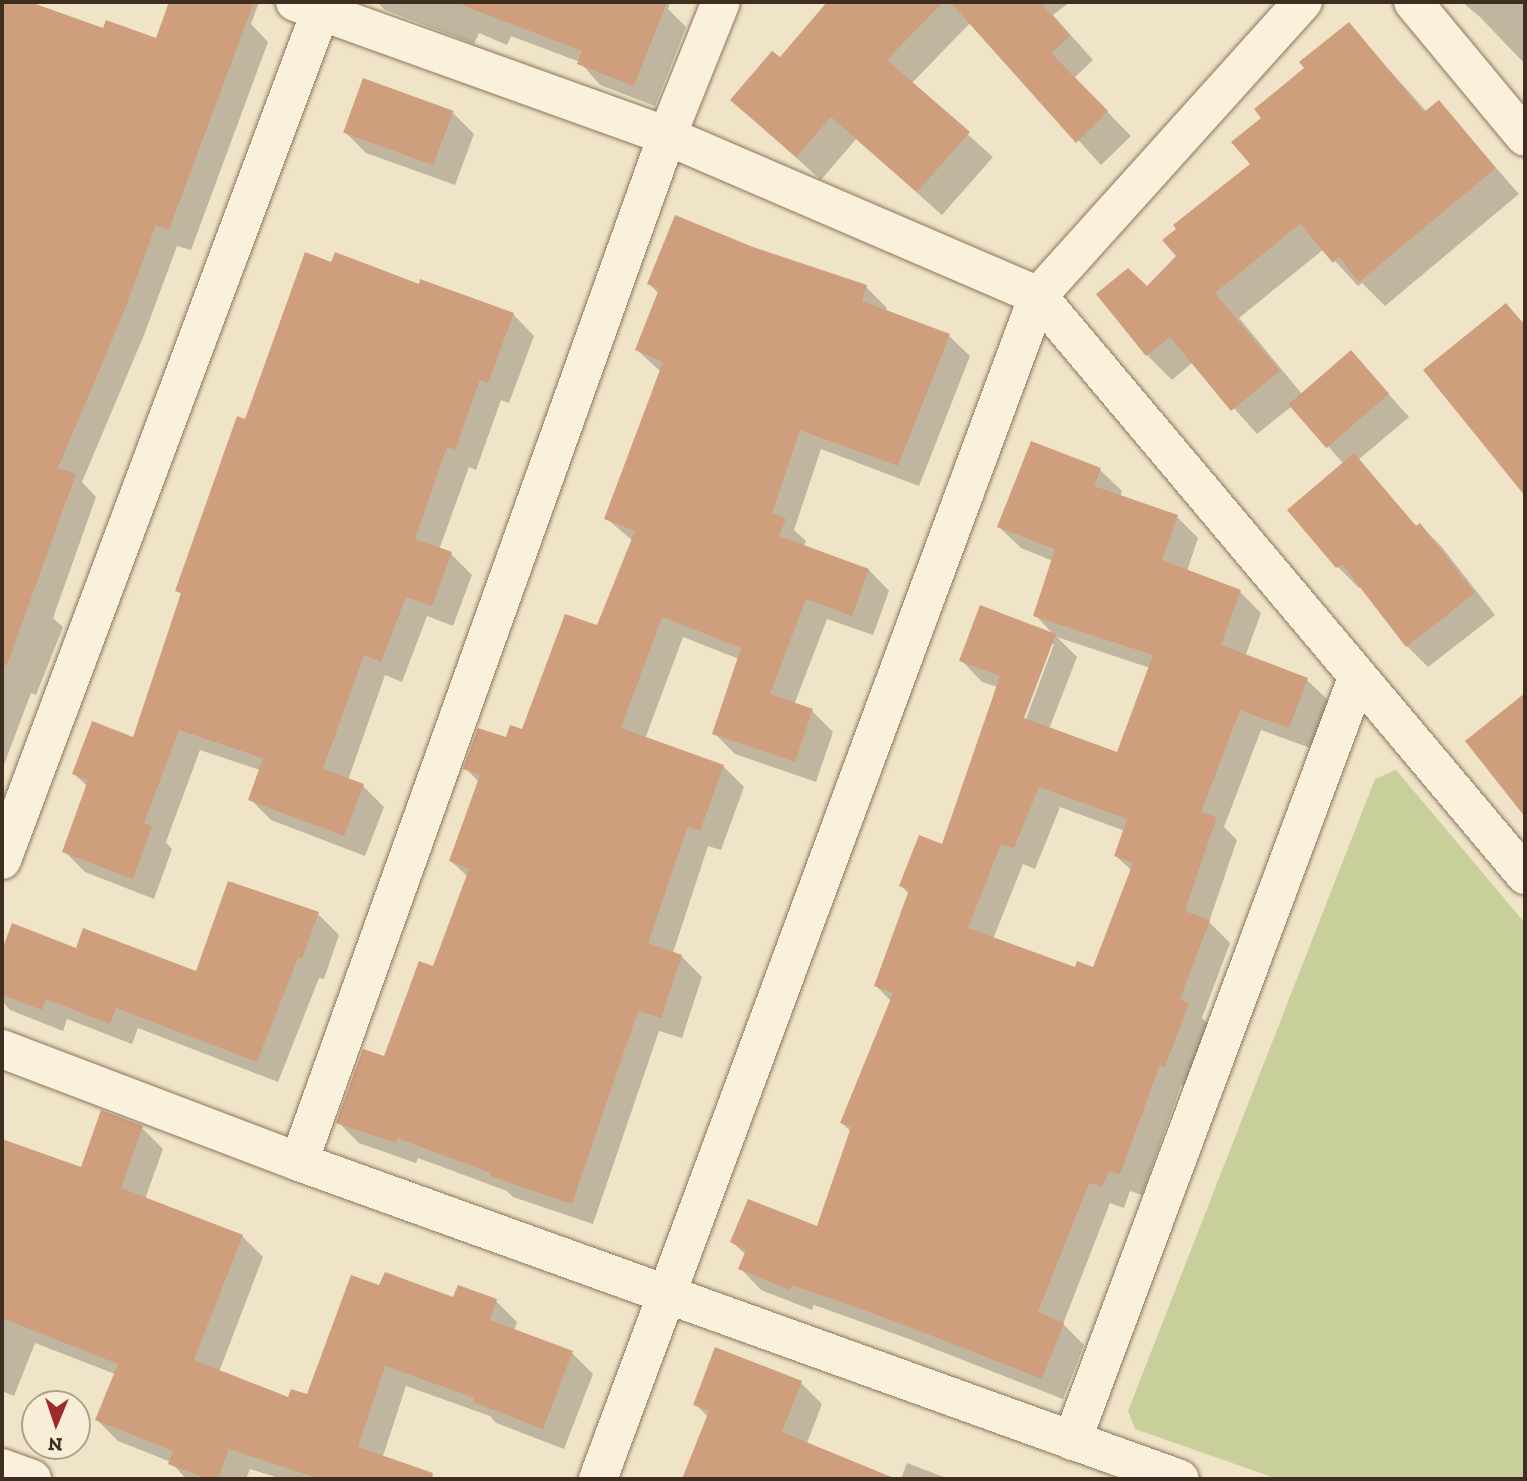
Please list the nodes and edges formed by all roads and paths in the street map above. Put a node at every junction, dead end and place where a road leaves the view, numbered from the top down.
1 (721, 2) edge
2 (1303, 2) edge
3 (1413, 2) edge
4 (313, 5) edge
5 (667, 136) junction
6 (1525, 136) edge
7 (1038, 296) junction
8 (1357, 678) junction
9 (2, 860) edge
10 (1525, 875) edge
11 (2, 1049) edge
12 (299, 1162) junction
13 (666, 1293) junction
14 (1072, 1441) junction
15 (2, 1468) edge
16 (32, 1479) edge
17 (598, 1479) edge
18 (1180, 1479) edge

1 - 5 street
2 - 7 street
3 - 6 street
4 - 5 street
4 - 9 street
5 - 7 street
5 - 12 street
7 - 8 street
7 - 13 street
8 - 10 street
8 - 14 street
11 - 12 street
12 - 13 street
13 - 14 street
13 - 17 street
14 - 18 street
15 - 16 street

